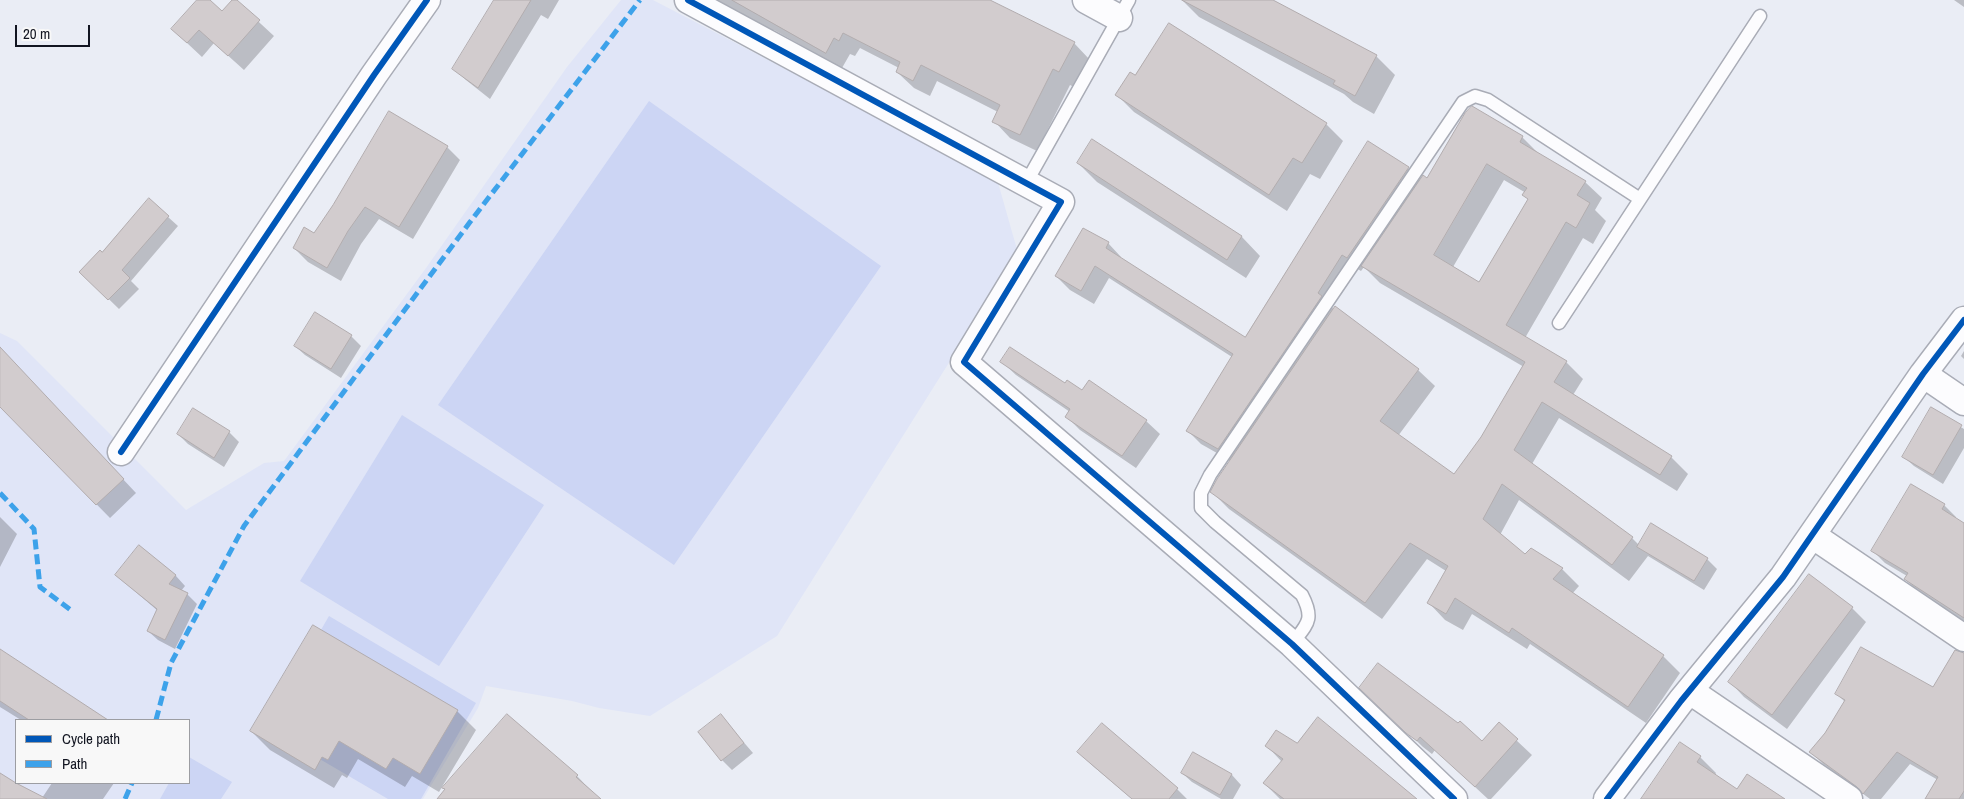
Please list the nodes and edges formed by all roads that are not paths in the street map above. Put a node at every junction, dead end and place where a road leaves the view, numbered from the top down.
1 (427, 0) edge
2 (688, 0) edge
3 (1086, 0) edge
4 (1124, 9) edge
5 (1760, 16) dead end
6 (1026, 183) junction
7 (1640, 199) junction
8 (1964, 320) edge
9 (1559, 323) dead end
10 (1923, 374) junction
11 (1964, 402) edge
12 (121, 452) dead end
13 (1812, 535) junction
14 (1964, 638) edge
15 (1292, 644) junction
16 (1690, 691) junction
17 (1454, 799) edge
18 (1607, 799) edge
19 (1849, 799) edge

1 - 12 street
2 - 6 street
3 - 4 street
4 - 6 lane
5 - 7 lane
6 - 15 street
7 - 9 lane
7 - 15 lane
8 - 10 street
10 - 11 street
10 - 13 street
13 - 14 street
13 - 16 street
15 - 17 street
16 - 18 street
16 - 19 street

